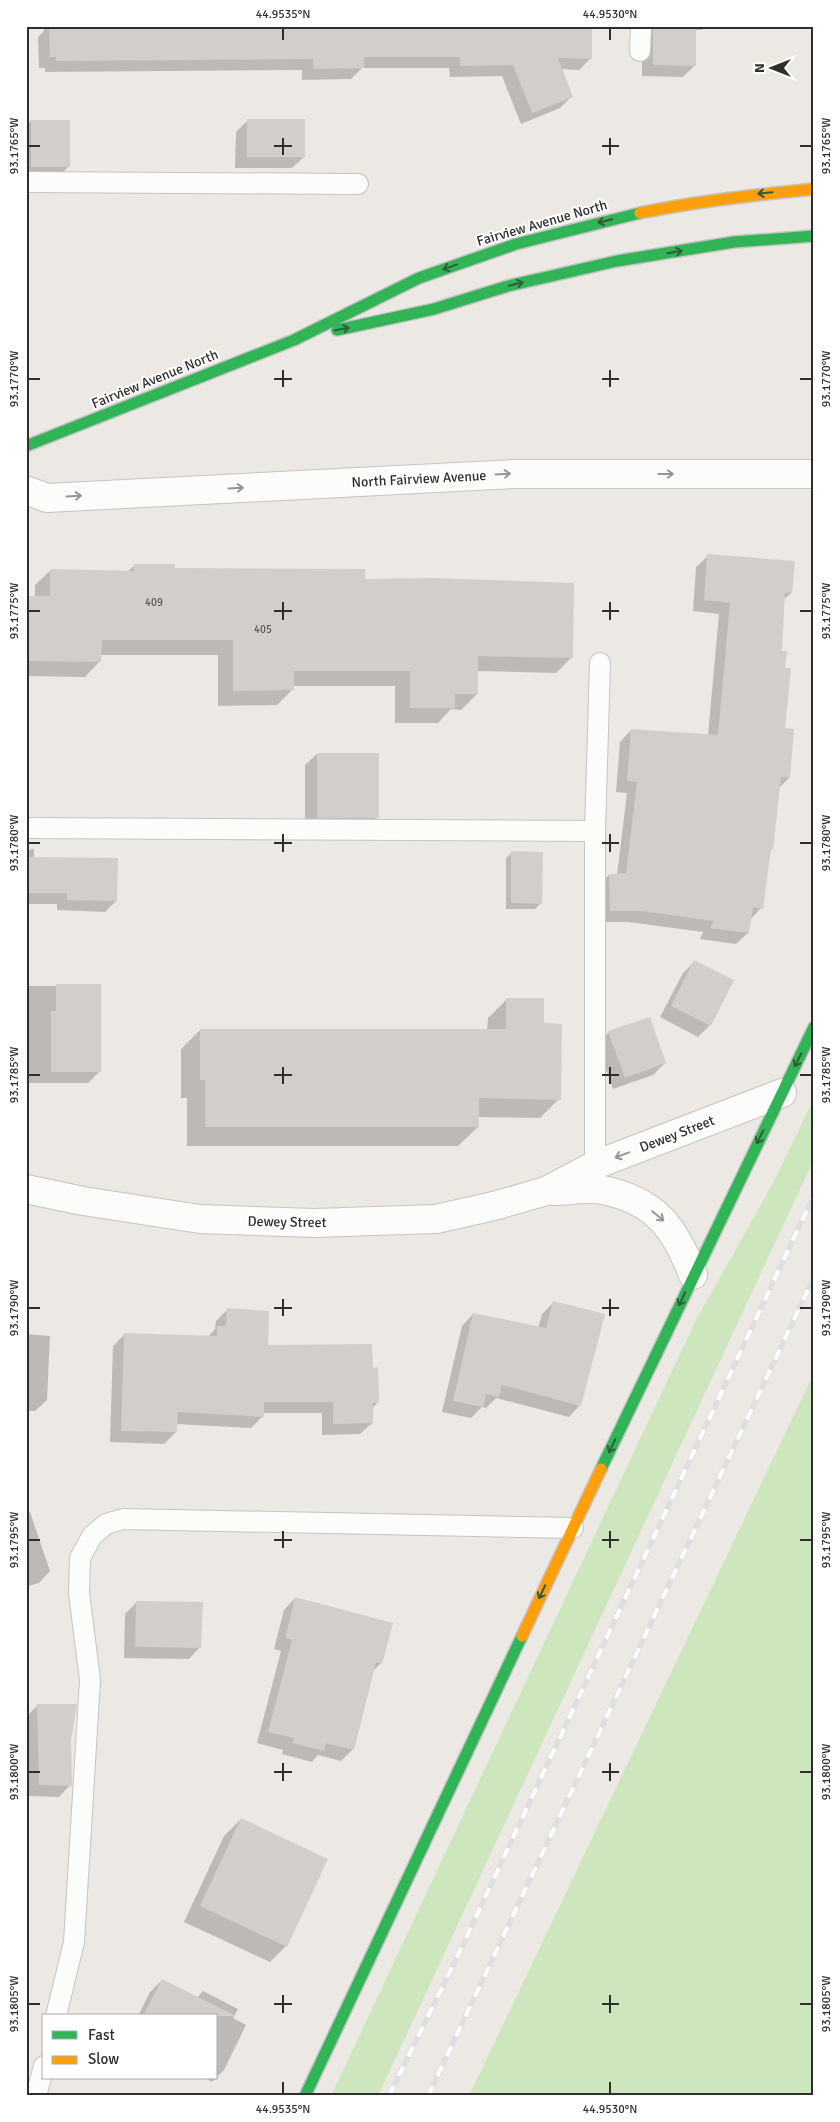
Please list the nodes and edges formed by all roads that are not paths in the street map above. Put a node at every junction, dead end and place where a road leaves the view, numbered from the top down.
1 (641, 26) edge
2 (640, 51) dead end
3 (26, 182) edge
4 (358, 184) dead end
5 (814, 188) edge
6 (814, 236) edge
7 (294, 340) junction
8 (26, 446) edge
9 (814, 474) edge
10 (26, 490) edge
11 (600, 663) dead end
12 (26, 828) edge
13 (595, 831) junction
14 (814, 1027) edge
15 (782, 1093) junction
16 (594, 1165) junction
17 (26, 1189) edge
18 (546, 1191) junction
19 (693, 1276) junction
20 (573, 1528) junction
21 (56, 2014) edge
22 (42, 2074) edge
23 (36, 2096) edge
24 (304, 2096) edge

1 - 2 lane
3 - 4 lane
5 -> 7 street, Fairview Avenue North
7 -> 6 street, Fairview Avenue North
7 - 8 street, Fairview Avenue North
10 -> 9 street, North Fairview Avenue
11 - 13 lane
12 - 13 lane
13 - 16 lane
14 -> 15 street
15 -> 16 street, Dewey Street
15 -> 19 street
16 - 18 street, Dewey Street
17 - 18 street, Dewey Street
18 -> 19 street, Dewey Street
19 -> 20 street
20 - 21 lane
20 -> 24 street
22 - 23 lane

